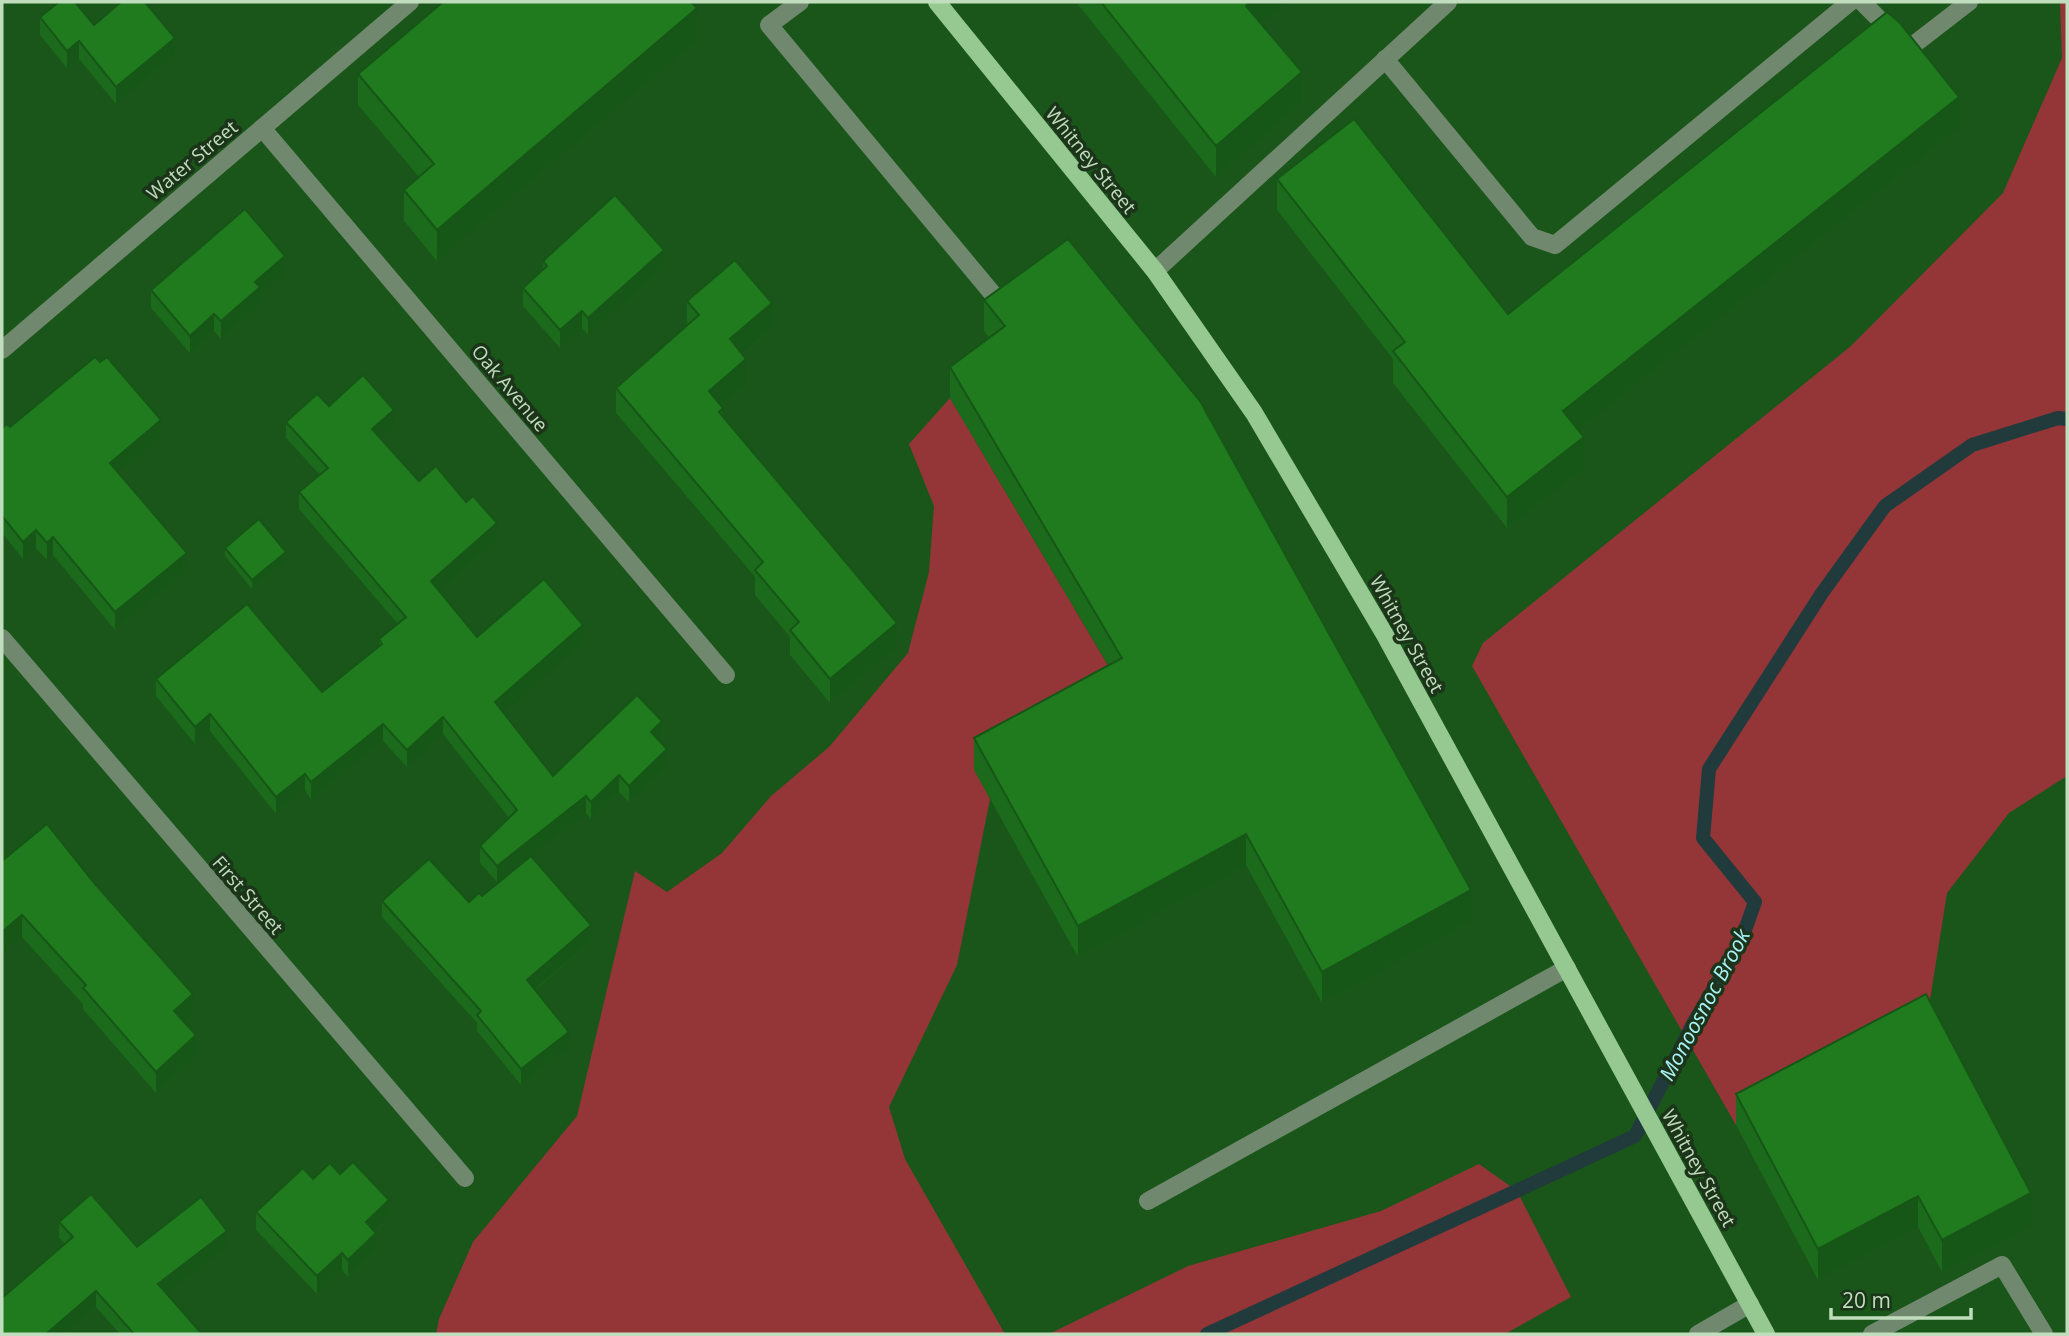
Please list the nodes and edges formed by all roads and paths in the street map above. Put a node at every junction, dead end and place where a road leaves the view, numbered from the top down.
1 (410, 2) edge
2 (800, 2) edge
3 (937, 2) edge
4 (1448, 2) edge
5 (1850, 2) edge
6 (1862, 2) edge
7 (1969, 2) edge
8 (1385, 59) junction
9 (262, 128) junction
10 (1154, 271) junction
11 (992, 293) edge
12 (2, 350) edge
13 (2, 638) edge
14 (726, 675) dead end
15 (1567, 968) junction
16 (465, 1178) dead end
17 (1148, 1201) dead end
18 (1750, 1304) junction
19 (1698, 1334) edge
20 (1766, 1334) edge
21 (1872, 1334) edge
22 (2044, 1334) edge

1 - 9 street, Water Street
2 - 11 street
3 - 10 main road, Whitney Street
4 - 8 street
5 - 8 street
6 - 7 street
8 - 10 street
9 - 12 street, Water Street
9 - 14 street, Oak Avenue
10 - 15 main road, Whitney Street
13 - 16 street, First Street
15 - 17 street
15 - 18 main road, Whitney Street
18 - 19 street
18 - 20 main road, Whitney Street
21 - 22 street

